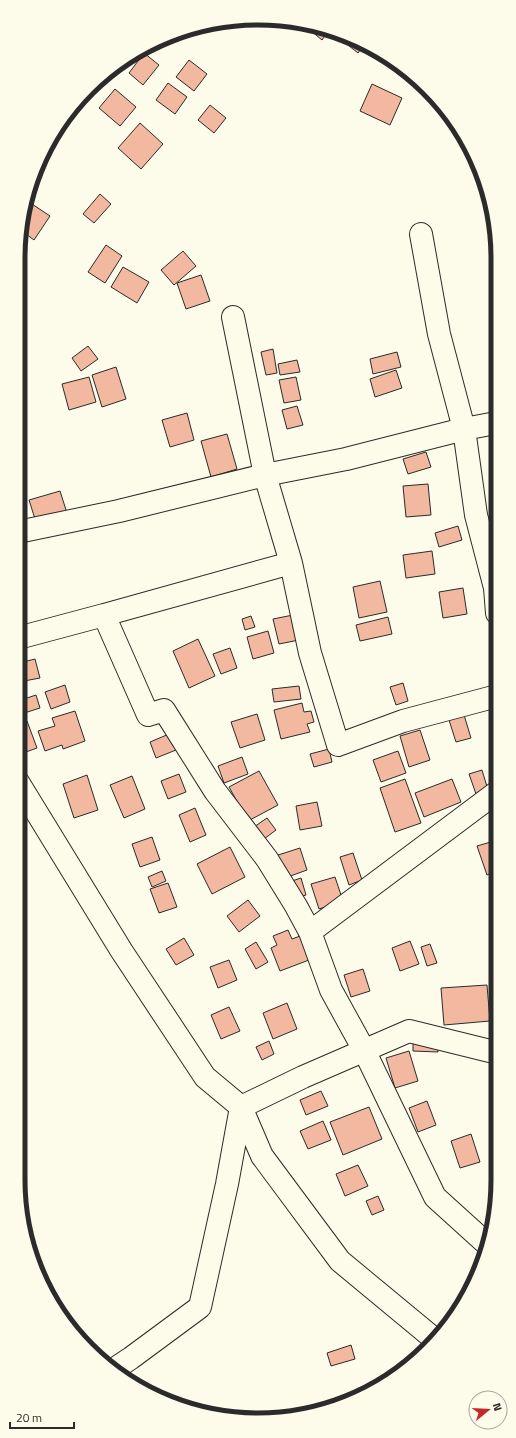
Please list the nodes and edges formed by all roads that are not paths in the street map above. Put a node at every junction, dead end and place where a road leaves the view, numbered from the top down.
1 (421, 234) dead end
2 (233, 317) dead end
3 (491, 424) edge
4 (464, 429) junction
5 (265, 475) junction
6 (25, 531) edge
7 (291, 563) junction
8 (491, 573) edge
9 (104, 615) junction
10 (25, 636) edge
11 (491, 698) edge
12 (25, 793) edge
13 (491, 796) edge
14 (310, 932) junction
15 (364, 1050) junction
16 (491, 1051) edge
17 (241, 1107) junction
18 (483, 1240) edge
19 (431, 1336) edge
20 (118, 1367) edge

1 - 4 street
2 - 5 street
3 - 4 street
4 - 5 street
4 - 8 street
5 - 6 street
5 - 7 street
7 - 9 street
7 - 11 street
9 - 10 street
9 - 14 street
12 - 17 street
13 - 14 street
14 - 15 street
15 - 16 street
15 - 17 street
15 - 18 street
17 - 19 street
17 - 20 street

